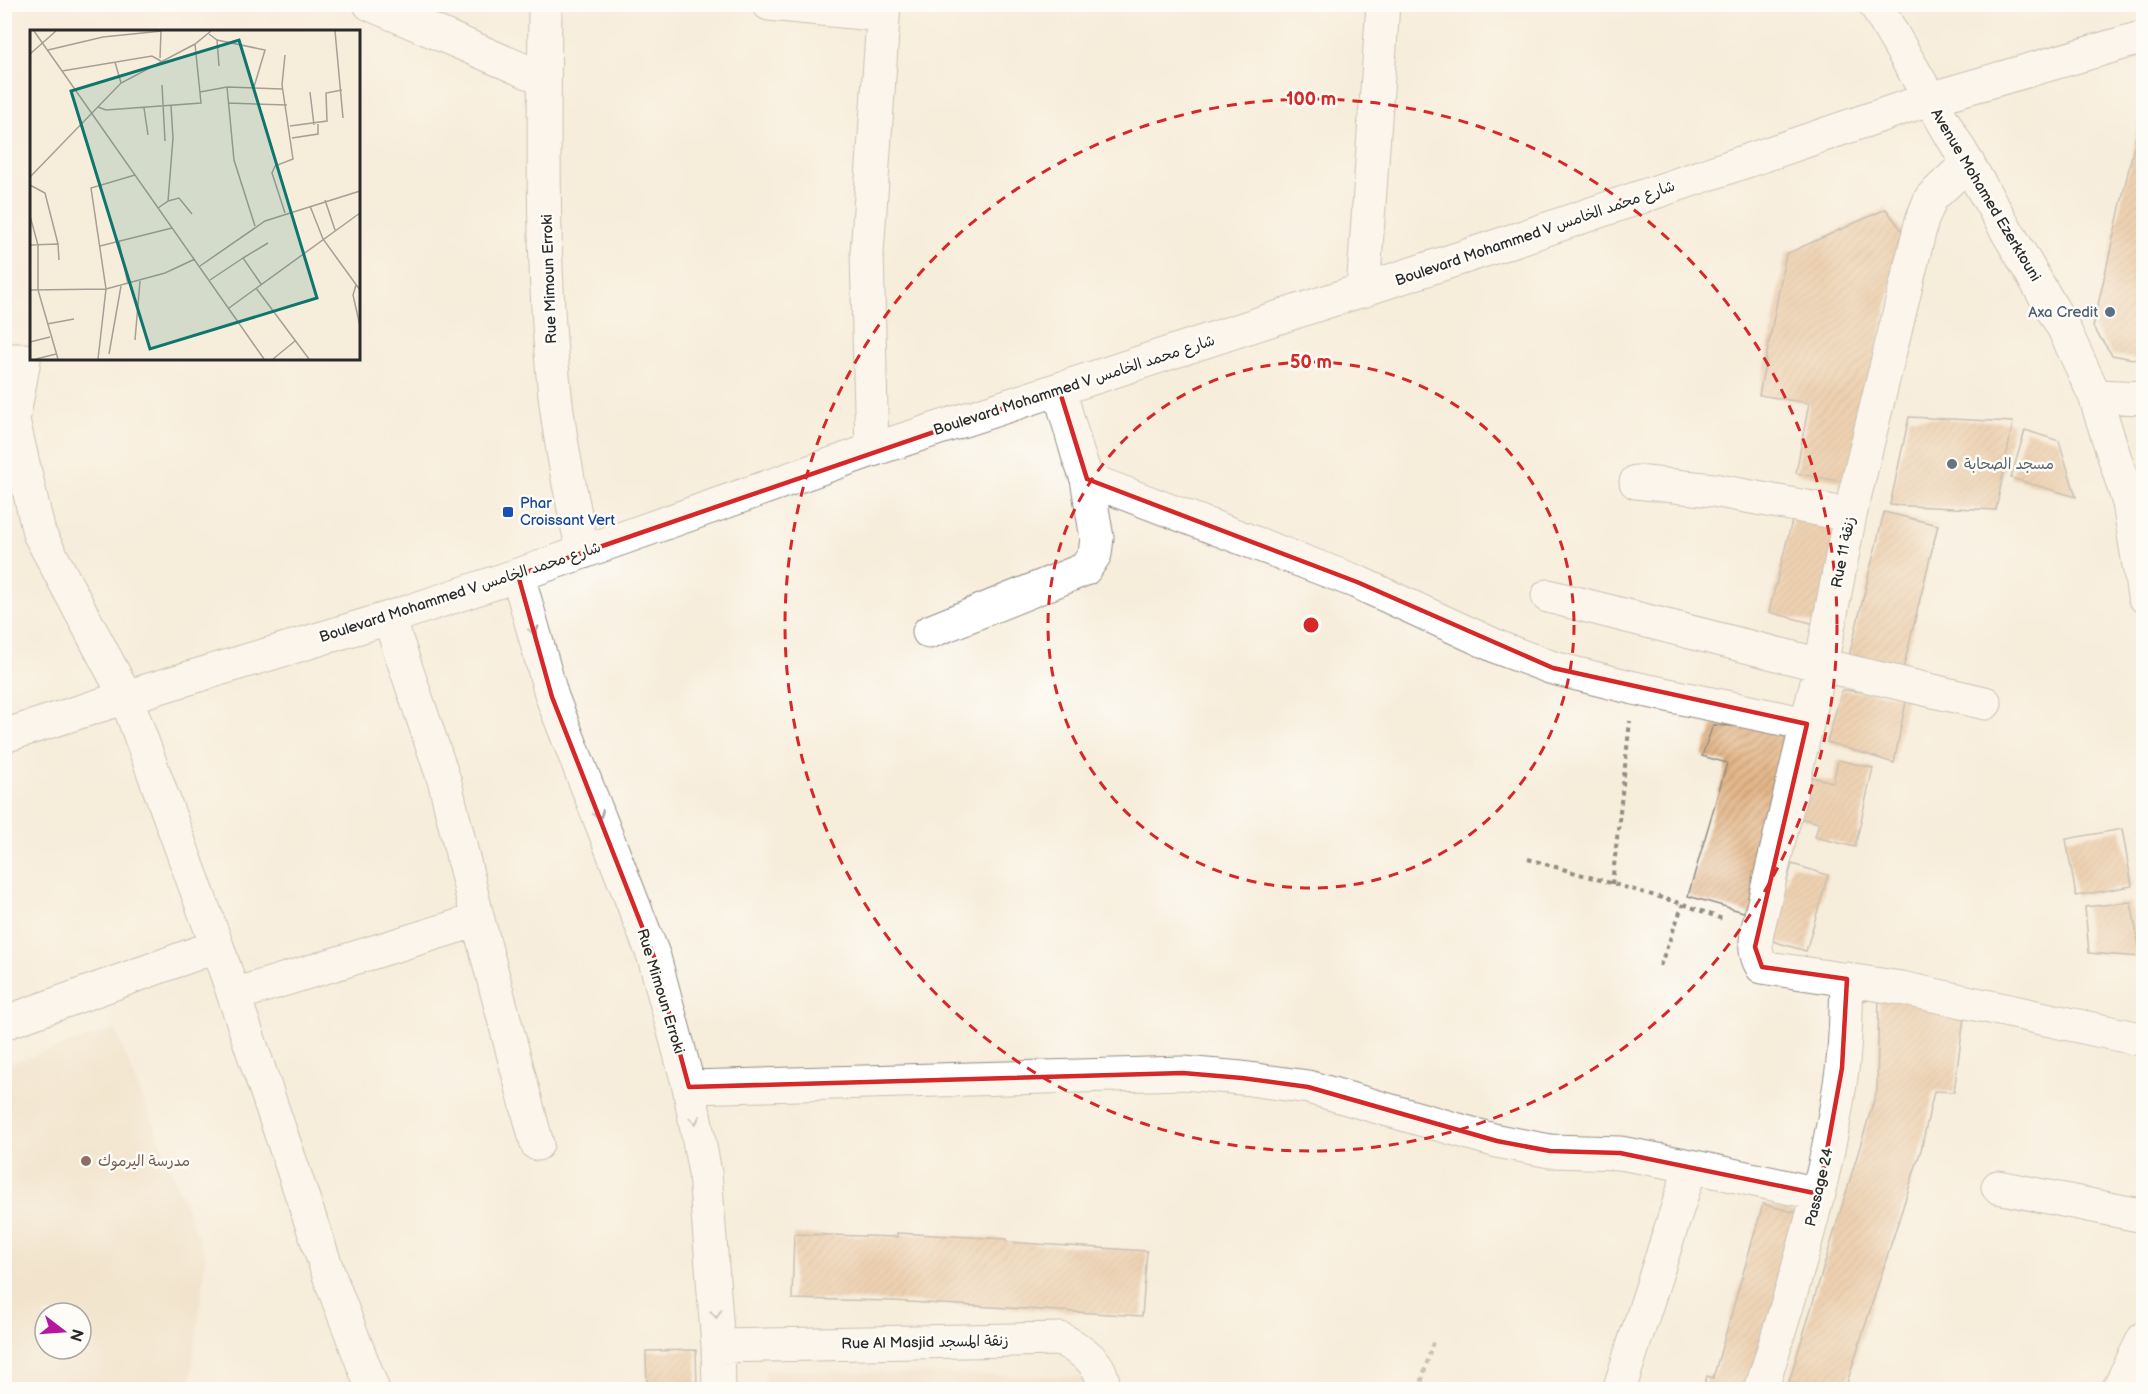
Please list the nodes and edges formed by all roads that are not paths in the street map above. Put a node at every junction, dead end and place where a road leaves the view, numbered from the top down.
1 (370, 4) edge
2 (544, 4) edge
3 (769, 4) edge
4 (1383, 4) edge
5 (1875, 4) edge
6 (884, 10) edge
7 (2144, 37) edge
8 (544, 79) junction
9 (1929, 99) junction
10 (1968, 164) junction
11 (1363, 291) junction
12 (4, 360) edge
13 (1059, 389) junction
14 (2095, 396) junction
15 (2144, 398) edge
16 (872, 450) junction
17 (1087, 479) junction
18 (1635, 482) dead end
19 (1850, 515) junction
20 (583, 552) junction
21 (518, 575) junction
22 (1548, 596) dead end
23 (2144, 596) edge
24 (389, 618) junction
25 (929, 632) dead end
26 (1821, 664) junction
27 (126, 697) junction
28 (1985, 703) dead end
29 (1807, 724) junction
30 (4, 736) edge
31 (478, 920) junction
32 (217, 946) junction
33 (1847, 979) junction
34 (234, 995) junction
35 (4, 1023) edge
36 (2144, 1040) edge
37 (689, 1087) junction
38 (537, 1144) dead end
39 (1691, 1166) junction
40 (1998, 1187) dead end
41 (1819, 1194) junction
42 (2144, 1216) edge
43 (2144, 1338) edge
44 (718, 1346) junction
45 (373, 1389) edge
46 (718, 1389) edge
47 (1103, 1389) edge
48 (1618, 1389) edge
49 (1761, 1389) edge
50 (2118, 1389) edge

1 - 8 street
2 - 8 street, Rue Mimoun Erroki
3 - 6 street
4 - 11 street
5 - 9 street, Avenue Mohamed Ezerktouni
6 - 16 street
7 - 9 street, Boulevard Mohammed V شارع محمد الخامس
8 - 20 street, Rue Mimoun Erroki
9 - 10 street, Avenue Mohamed Ezerktouni
9 - 11 street, Boulevard Mohammed V شارع محمد الخامس
10 - 14 street, Avenue Mohamed Ezerktouni
10 - 19 street, Rue 11 زنقة
11 - 13 street, Boulevard Mohammed V شارع محمد الخامس
12 - 27 street
13 - 16 street, Boulevard Mohammed V شارع محمد الخامس
13 - 17 street
14 - 15 street
14 - 23 street, Avenue Mohamed Ezerktouni
16 - 20 street, Boulevard Mohammed V شارع محمد الخامس
17 - 25 street
17 - 29 street
18 - 19 street
19 - 26 street, Rue 11 زنقة
20 - 21 street, Boulevard Mohammed V شارع محمد الخامس
21 - 24 street, Boulevard Mohammed V شارع محمد الخامس
21 -> 37 street, Rue Mimoun Erroki
22 - 26 street
24 - 27 street, Boulevard Mohammed V شارع محمد الخامس
24 - 31 street
26 - 28 street
26 - 29 street, Rue 11 زنقة
27 - 30 street, Boulevard Mohammed V شارع محمد الخامس
27 - 32 street
29 - 33 street, Rue 11 زنقة
31 - 34 street
31 - 38 street
32 - 34 street
32 - 35 street
33 - 36 street
33 - 41 street, Passage 24
34 - 45 street
37 - 39 street
37 -> 44 street, Rue Mimoun Erroki
39 - 41 street
39 - 48 street
40 - 42 street
41 - 49 street, Passage 24
43 - 50 street
44 - 46 street, Rue Mimoun Erroki
44 - 47 street, Rue Al Masjid زنقة المسجد

